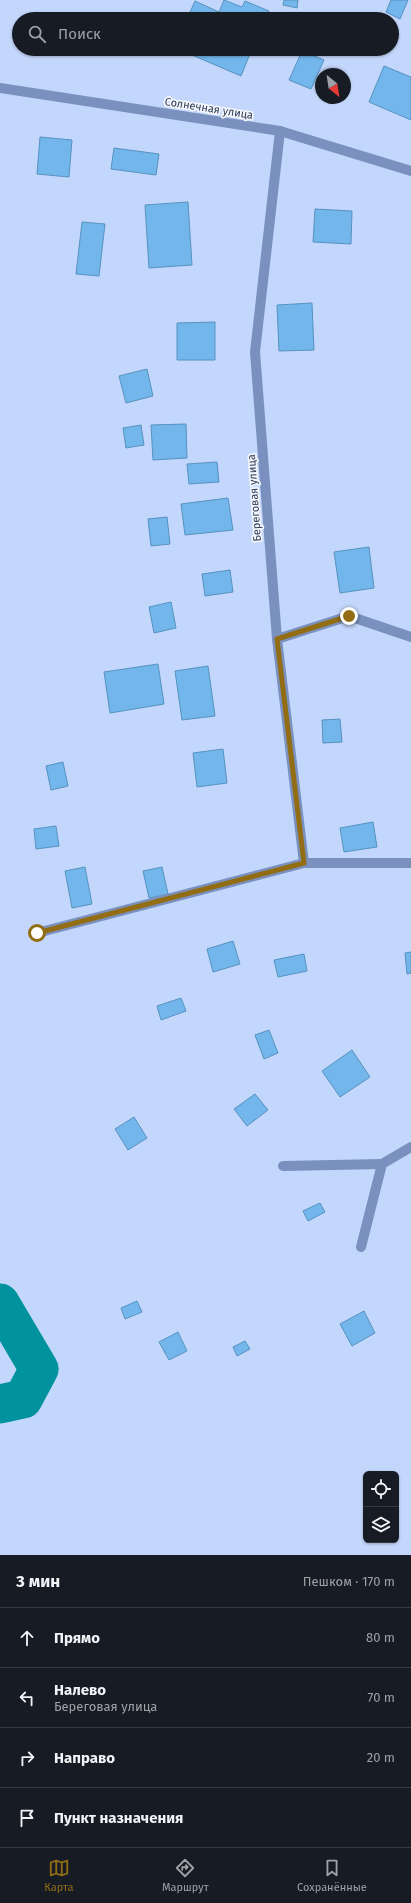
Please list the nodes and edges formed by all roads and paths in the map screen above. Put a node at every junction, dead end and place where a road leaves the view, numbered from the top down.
1 (0, 88) edge
2 (280, 131) junction
3 (411, 171) edge
4 (411, 637) edge
5 (277, 639) junction
6 (304, 863) junction
7 (411, 863) edge
8 (37, 933) dead end
9 (411, 1147) edge
10 (382, 1164) junction
11 (283, 1166) dead end
12 (361, 1247) dead end

1 - 2 street, Солнечная улица
2 - 3 street, Солнечная улица
2 - 5 street, Береговая улица
4 - 5 street
5 - 6 street, Береговая улица
6 - 7 street
6 - 8 street
9 - 10 street
10 - 11 street
10 - 12 street

